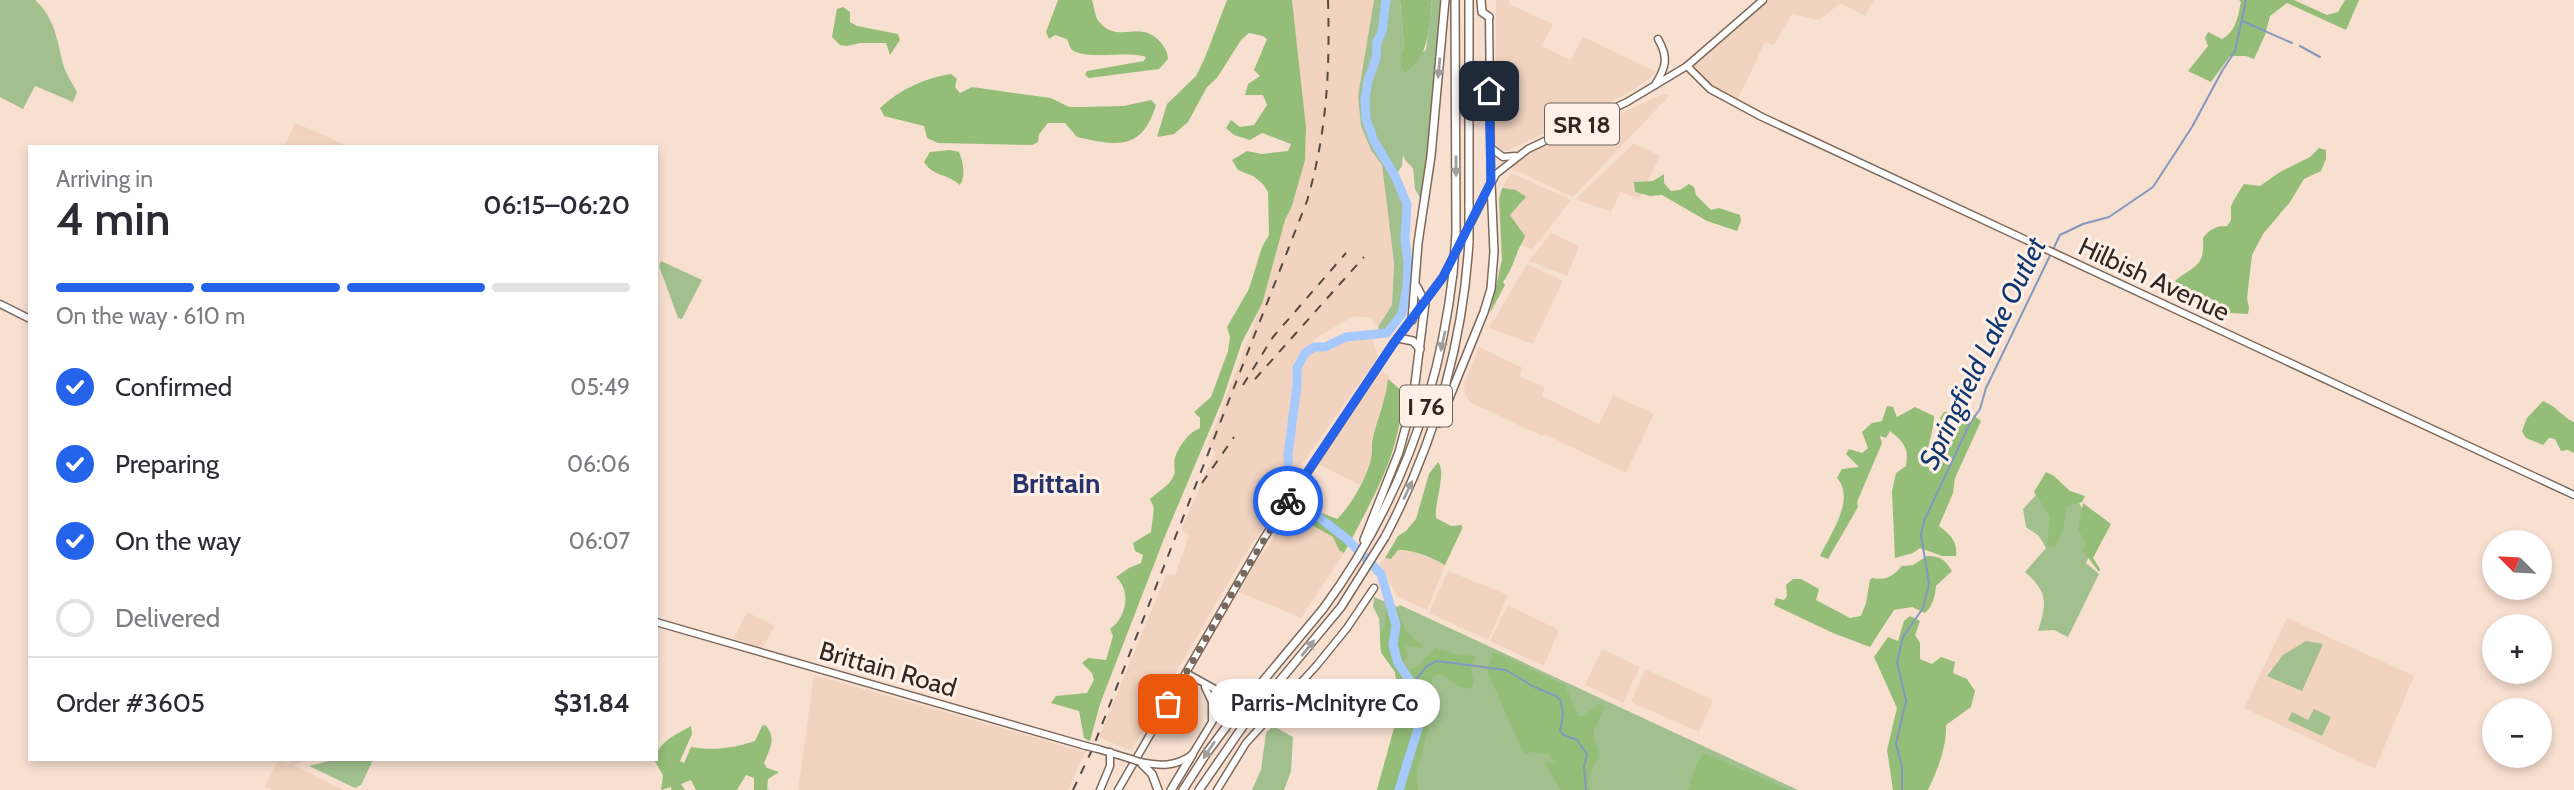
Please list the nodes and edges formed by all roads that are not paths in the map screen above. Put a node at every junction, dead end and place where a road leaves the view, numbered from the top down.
1 (1446, 0) edge
2 (1455, 0) edge
3 (1469, 0) edge
4 (1481, 0) edge
5 (1763, 0) edge
6 (1489, 17) joint
7 (1658, 39) dead end
8 (1687, 66) junction
9 (1653, 88) junction
10 (1490, 147) junction
11 (1519, 154) junction
12 (1491, 182) junction
13 (1416, 282) junction
14 (1425, 303) junction
15 (0, 304) edge
16 (28, 318) edge
17 (1412, 320) junction
18 (1398, 338) junction
19 (1420, 349) junction
20 (1428, 442) junction
21 (2574, 495) edge
22 (1371, 529) junction
23 (1374, 588) dead end
24 (658, 623) edge
25 (1186, 673) junction
26 (1202, 682) junction
27 (1232, 700) junction
28 (1267, 718) junction
29 (1211, 721) junction
30 (1110, 752) junction
31 (1192, 755) junction
32 (1140, 762) junction
33 (1100, 790) edge
34 (1118, 790) edge
35 (1158, 790) edge
36 (1171, 790) edge
37 (1183, 790) edge
38 (1199, 790) edge
39 (1217, 790) edge

1 -> 13 highway
2 -> 22 highway, I 76, bridge
3 - 20 highway, I 76, bridge
4 - 6 highway
5 - 8 main road, SR 18
6 - 10 main road
7 - 9 main road
8 - 9 main road, SR 18
8 - 21 main road, Hilbish Avenue
9 - 11 main road, SR 18
10 - 11 main road
10 - 12 main road
11 - 12 main road, SR 18
12 - 14 main road, SR 18
12 - 20 highway
13 - 14 highway
13 - 17 highway
14 - 17 main road, SR 18
14 - 19 highway
15 - 16 main road
17 - 18 main road, SR 18
18 - 19 highway
18 - 25 main road, SR 18
19 - 22 highway
38 -> 20 highway, I 76, bridge
22 -> 37 highway, bridge
23 - 28 main road
24 - 30 main road, Brittain Road, bridge
25 - 26 main road
25 - 34 main road, SR 18
26 - 27 main road
26 - 29 main road
27 - 28 main road
27 - 29 main road
28 - 39 main road
29 - 31 main road
30 - 32 main road, Brittain Road, bridge
30 - 33 main road
31 - 32 main road, Brittain Road
31 - 36 highway
32 - 35 highway

